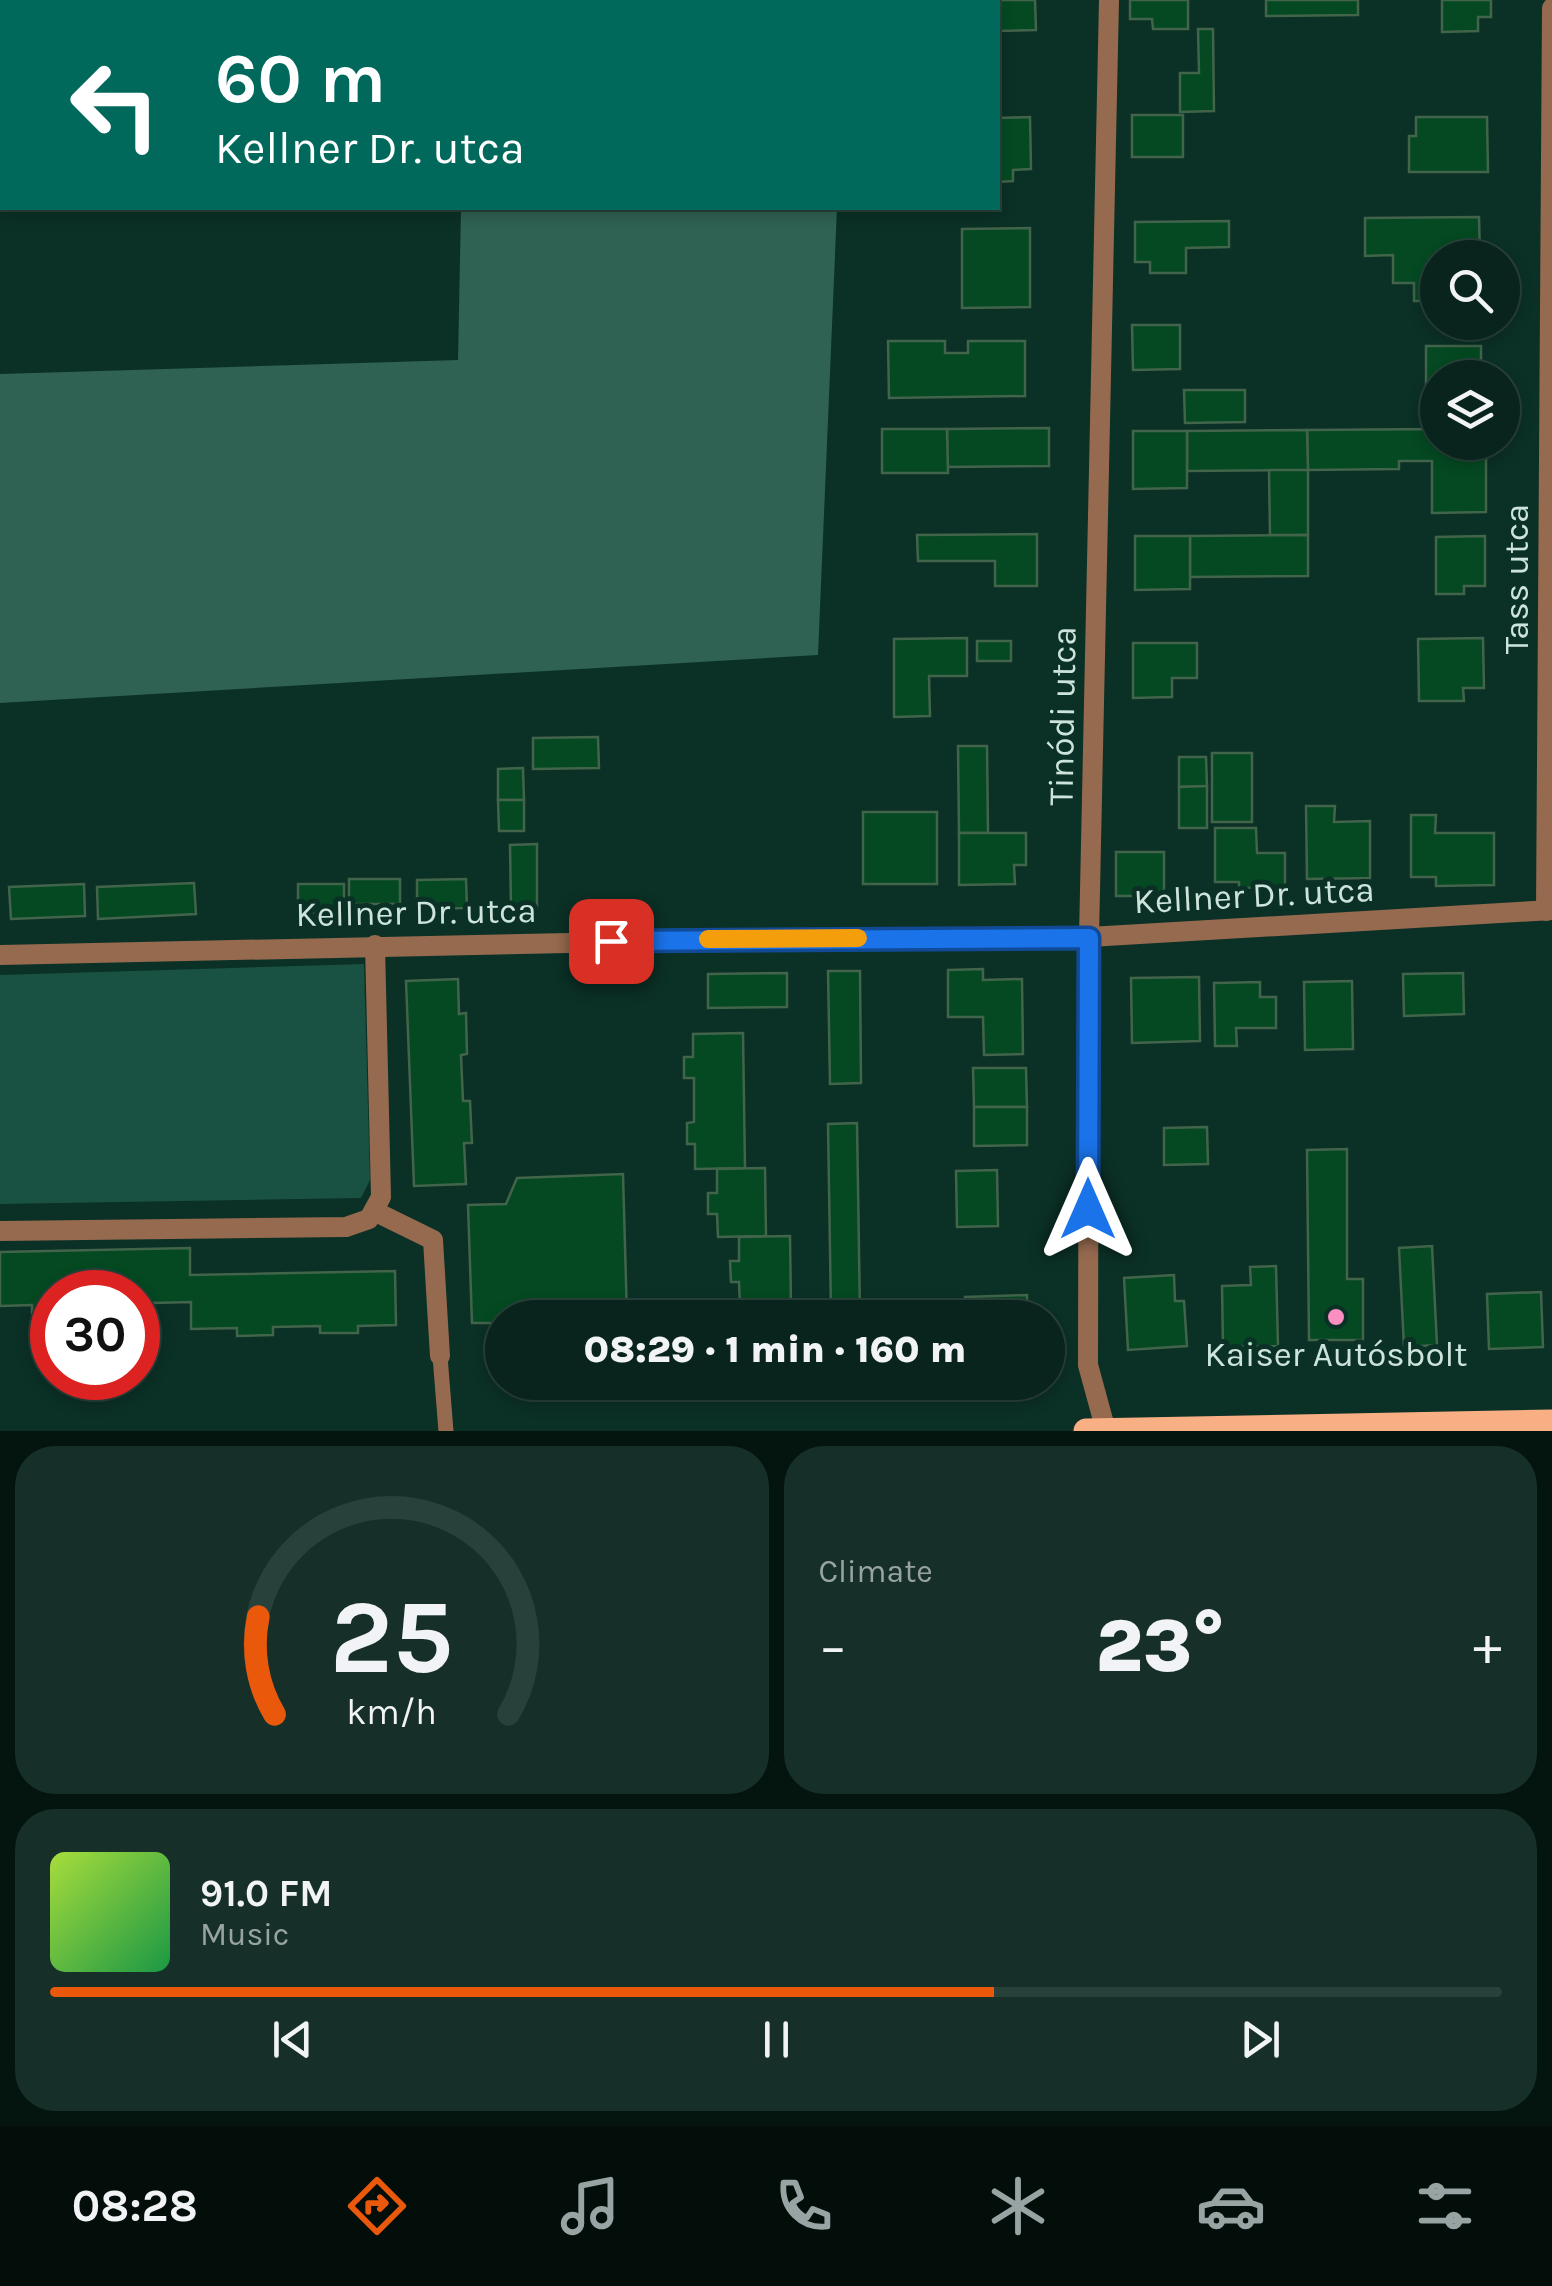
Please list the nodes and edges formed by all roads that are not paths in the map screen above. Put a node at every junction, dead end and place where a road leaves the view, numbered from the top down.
1 (1110, 0) edge
2 (1552, 8) edge
3 (1549, 911) edge
4 (1089, 938) junction
5 (375, 945) junction
6 (0, 954) edge
7 (376, 1212) junction
8 (0, 1231) edge
9 (440, 1356) joint
10 (1546, 1425) edge
11 (446, 1431) edge
12 (1086, 1431) edge
13 (1106, 1431) edge

1 - 4 street, Tinódi utca
2 - 3 street, Tass utca
3 - 4 street, Kellner Dr. utca
4 - 5 street, Kellner Dr. utca
4 - 13 street, Tinódi utca
5 - 6 street, Kellner Dr. utca
5 - 7 street
7 - 8 street
7 - 9 street
9 - 11 lane
10 - 13 main road
12 - 13 main road

